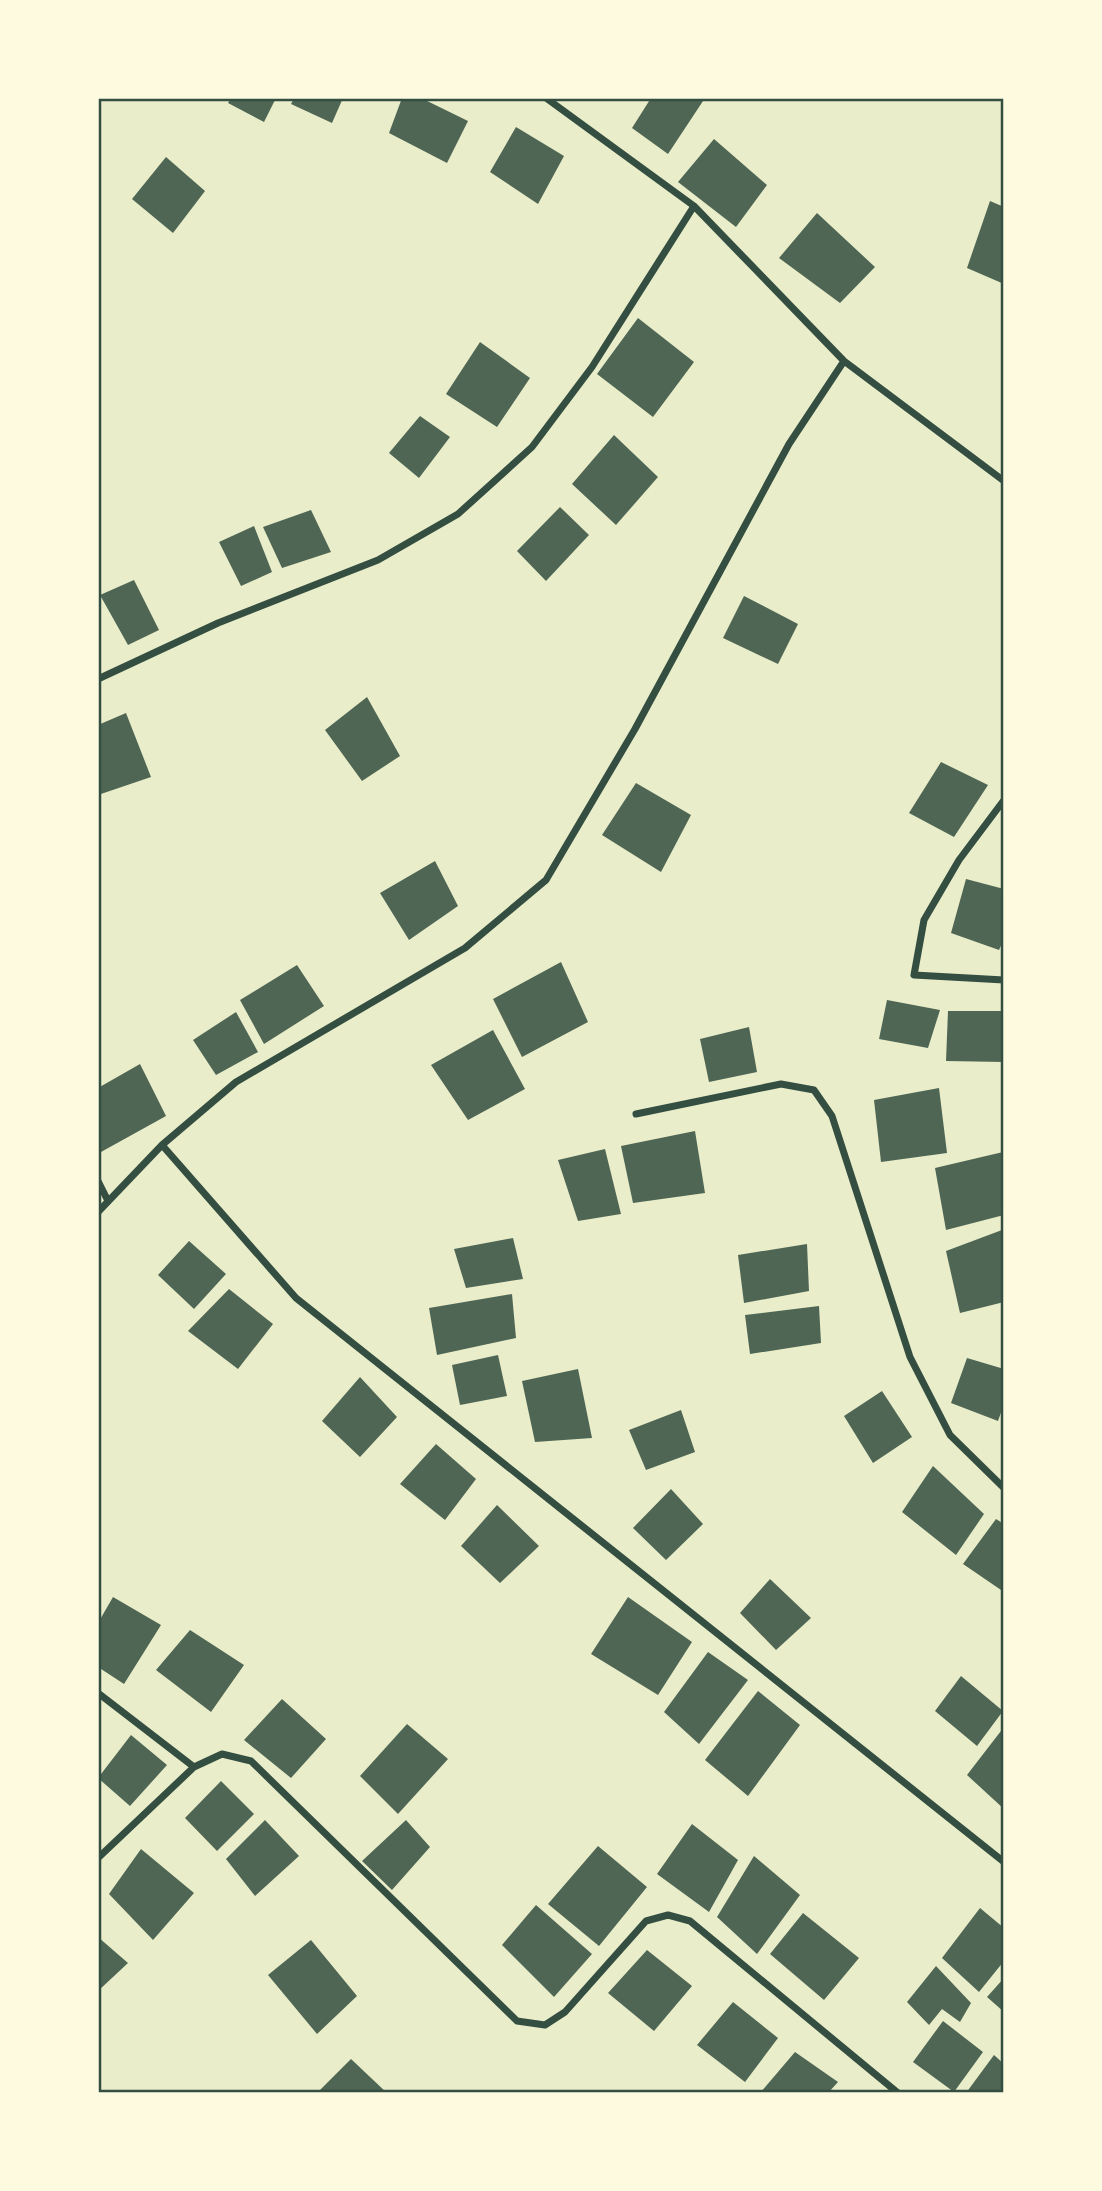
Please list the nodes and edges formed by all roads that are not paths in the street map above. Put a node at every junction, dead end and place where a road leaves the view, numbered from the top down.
1 (546, 98) edge
2 (694, 206) junction
3 (844, 361) junction
4 (1004, 481) edge
5 (98, 679) edge
6 (1004, 800) edge
7 (1004, 980) edge
8 (636, 1114) dead end
9 (162, 1145) junction
10 (98, 1181) edge
11 (108, 1201) junction
12 (98, 1212) edge
13 (1004, 1488) edge
14 (98, 1693) edge
15 (194, 1767) junction
16 (98, 1858) edge
17 (1004, 1862) edge
18 (898, 2093) edge

1 - 2 street
2 - 3 street
2 - 5 street
3 - 4 street
3 - 9 street
6 - 7 street
8 - 13 street
9 - 11 street
9 - 17 street
10 - 11 street
11 - 12 street
14 - 15 street
15 - 16 street
15 - 18 street

